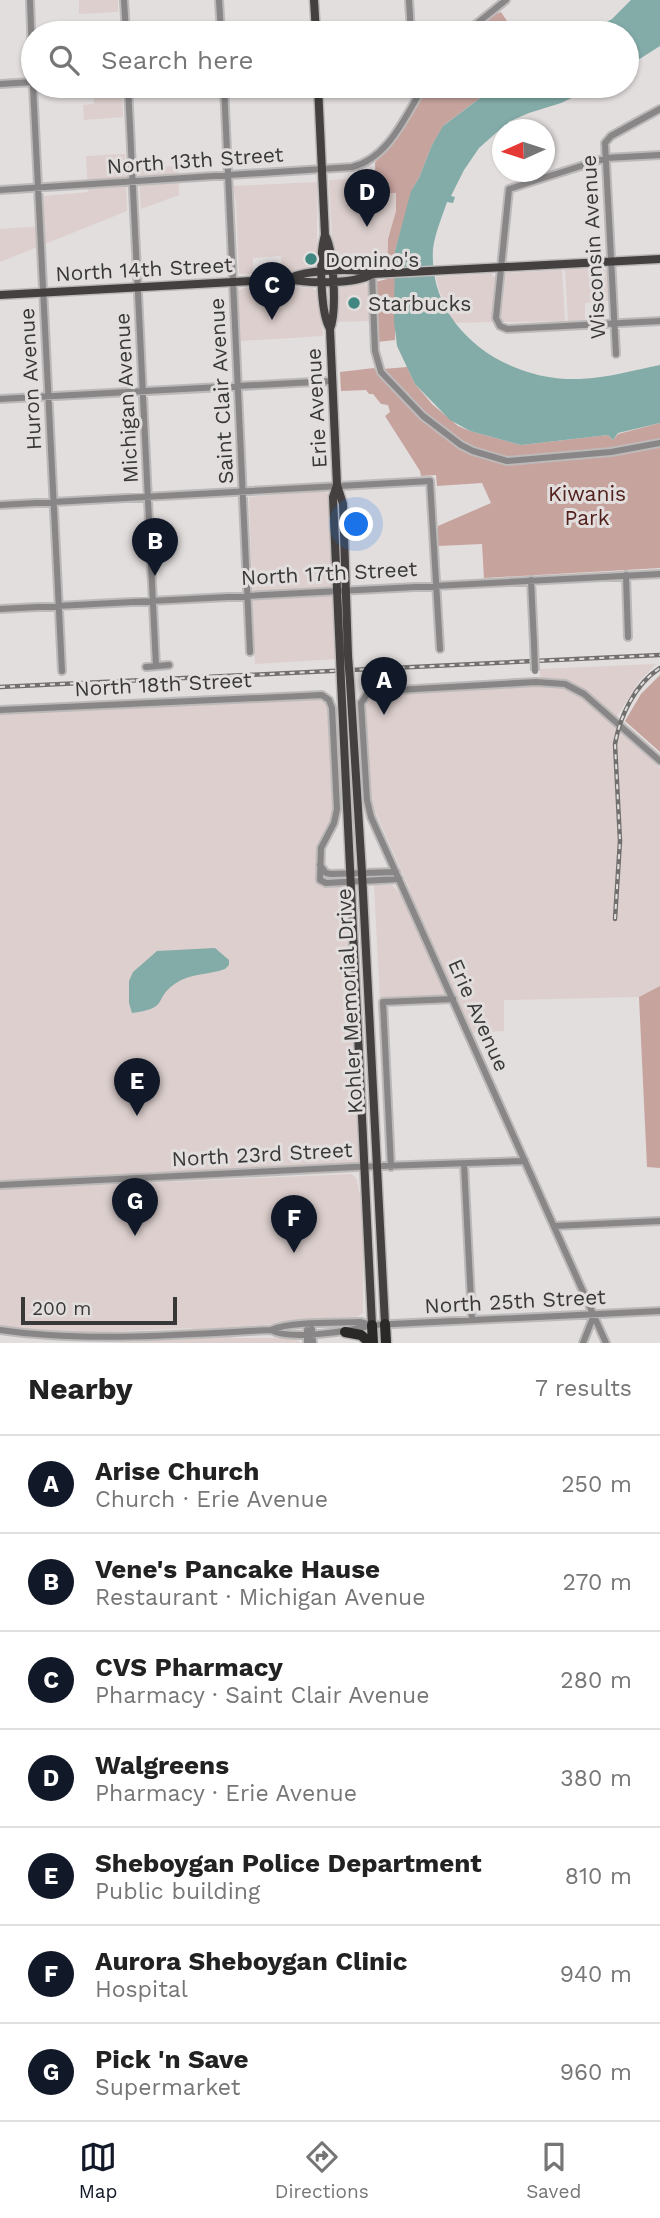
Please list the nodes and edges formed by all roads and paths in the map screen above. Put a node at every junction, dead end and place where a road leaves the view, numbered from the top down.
1 (30, 0) edge
2 (124, 0) edge
3 (219, 0) edge
4 (314, 0) edge
5 (409, 0) edge
6 (506, 0) edge
7 (31, 21) edge
8 (125, 21) edge
9 (220, 21) edge
10 (315, 21) edge
11 (410, 21) edge
12 (480, 21) edge
13 (0, 84) edge
14 (21, 84) edge
15 (34, 98) edge
16 (129, 98) edge
17 (225, 98) edge
18 (319, 98) edge
19 (416, 98) edge
20 (660, 110) edge
21 (660, 155) edge
22 (606, 158) junction
23 (323, 170) junction
24 (229, 176) junction
25 (133, 183) junction
26 (38, 188) junction
27 (0, 190) edge
28 (325, 235) junction
29 (330, 248) junction
30 (660, 259) edge
31 (611, 262) junction
32 (500, 267) junction
33 (358, 271) junction
34 (372, 274) junction
35 (327, 277) junction
36 (233, 282) junction
37 (138, 287) junction
38 (44, 292) junction
39 (0, 295) edge
40 (660, 321) edge
41 (614, 323) junction
42 (616, 354) dead end
43 (332, 381) junction
44 (238, 386) junction
45 (143, 392) junction
46 (48, 397) junction
47 (0, 399) edge
48 (660, 443) edge
49 (337, 485) junction
50 (243, 491) junction
51 (148, 496) junction
52 (54, 501) junction
53 (0, 505) edge
54 (660, 573) edge
55 (626, 575) junction
56 (531, 580) junction
57 (437, 584) junction
58 (341, 590) junction
59 (248, 595) junction
60 (153, 600) junction
61 (59, 605) junction
62 (0, 609) edge
63 (628, 637) dead end
64 (440, 649) dead end
65 (250, 652) dead end
66 (344, 657) joint
67 (169, 665) dead end
68 (156, 666) junction
69 (146, 667) dead end
70 (62, 671) dead end
71 (345, 681) junction
72 (536, 682) junction
73 (0, 710) edge
74 (660, 761) edge
75 (396, 872) junction
76 (362, 877) junction
77 (350, 878) junction
78 (399, 879) junction
79 (453, 999) junction
80 (525, 1161) junction
81 (464, 1164) junction
82 (364, 1166) junction
83 (377, 1167) junction
84 (391, 1167) junction
85 (0, 1185) edge
86 (660, 1222) edge
87 (554, 1226) junction
88 (660, 1311) edge
89 (594, 1315) junction
90 (472, 1320) junction
91 (385, 1324) junction
92 (309, 1325) junction
93 (372, 1325) junction
94 (271, 1330) junction
95 (0, 1331) edge
96 (345, 1332) junction
97 (310, 1334) junction
98 (307, 1343) edge
99 (313, 1343) edge
100 (371, 1343) edge
101 (386, 1343) edge
102 (583, 1343) edge
103 (606, 1343) edge

1 - 7 street, Huron Avenue
2 - 8 street
3 - 9 street
4 - 10 main road
5 - 11 street
6 - 12 street
13 - 14 street
15 - 26 street, Huron Avenue
16 - 25 street, Michigan Avenue
17 - 24 street, Saint Clair Avenue
18 - 23 main road, Erie Avenue
19 - 23 street, North 13th Street
20 - 22 street, Wisconsin Avenue
21 - 22 street
22 - 31 street, Wisconsin Avenue
22 - 32 street
23 - 24 street, North 13th Street
23 - 28 main road, Erie Avenue
24 - 25 street, North 13th Street
24 - 36 street, Saint Clair Avenue
25 - 26 street, North 13th Street
25 - 37 street, Michigan Avenue
26 - 27 street, North 13th Street
26 - 38 street, Huron Avenue
28 - 29 main road, Erie Avenue
28 - 35 main road, Erie Avenue
29 - 33 main road
29 - 35 main road, Erie Avenue
30 - 31 main road, North 14th Street
31 - 32 main road, North 14th Street
31 - 41 street, Wisconsin Avenue
32 - 34 main road, North 14th Street
32 - 41 street
33 - 34 main road, North 14th Street
33 - 35 main road, North 14th Street
34 - 35 main road, North 14th Street
34 - 48 street
35 - 36 main road, North 14th Street
35 - 43 main road, Erie Avenue
36 - 37 main road, North 14th Street
36 - 44 street, Saint Clair Avenue
37 - 38 main road, North 14th Street
37 - 45 street, Michigan Avenue
38 - 39 main road, North 14th Street
38 - 46 street, Huron Avenue
40 - 41 street
41 - 42 street, Wisconsin Avenue
43 - 44 street
43 - 49 main road, Erie Avenue
44 - 45 street
44 - 50 street, Saint Clair Avenue
45 - 46 street
45 - 51 street, Michigan Avenue
46 - 47 street
46 - 52 street, Huron Avenue
49 - 50 street
49 - 57 street
49 - 58 main road, Erie Avenue
50 - 51 street
50 - 59 street, Saint Clair Avenue
51 - 52 street
51 - 60 street, Michigan Avenue
52 - 53 street
52 - 61 street, Huron Avenue
54 - 55 street, North 17th Street
55 - 56 street, North 17th Street
55 - 63 street
56 - 57 street, North 17th Street
56 - 72 street, bridge
57 - 58 street, North 17th Street
57 - 64 street
58 - 59 street, North 17th Street
58 - 66 main road, Erie Avenue
59 - 60 street, North 17th Street
59 - 65 street, Saint Clair Avenue
60 - 61 street, North 17th Street
60 - 68 street, Michigan Avenue
61 - 62 street, North 17th Street
61 - 70 street, Huron Avenue
66 - 71 main road, Kohler Memorial Drive, bridge
67 - 68 street
68 - 69 street
71 - 76 main road, Kohler Memorial Drive
71 - 77 main road, Kohler Memorial Drive
72 - 74 street
72 - 75 street, Erie Avenue
73 - 77 street, North 18th Street
75 - 76 street
75 - 78 street, Erie Avenue
76 - 77 street
76 - 78 street
76 - 83 main road, Kohler Memorial Drive
77 - 82 main road, Kohler Memorial Drive
78 - 79 street, Erie Avenue
79 - 80 street, Erie Avenue
79 - 84 street
80 - 81 street, North 23rd Street
80 - 87 street, Erie Avenue
81 - 84 street, North 23rd Street
81 - 90 street
82 - 83 street, North 23rd Street
82 - 85 street, North 23rd Street
82 - 93 main road, Kohler Memorial Drive
83 - 84 street, North 23rd Street
83 - 91 main road, Kohler Memorial Drive
86 - 87 street
87 - 89 street, Erie Avenue
88 - 89 street, North 25th Street
89 - 90 street, North 25th Street
89 - 102 street
89 - 103 street, Erie Avenue
90 - 91 street, North 25th Street
91 - 93 street, North 25th Street
91 - 101 highway, Kohler Memorial Drive
92 - 93 street, North 25th Street
92 - 94 street, North 25th Street
92 - 97 street
93 - 96 street, North 25th Street
93 - 100 highway, Kohler Memorial Drive
94 - 95 street, North 25th Street
94 - 97 street, North 25th Street
96 - 97 street, North 25th Street
96 - 100 highway
97 - 98 street
97 - 99 street

